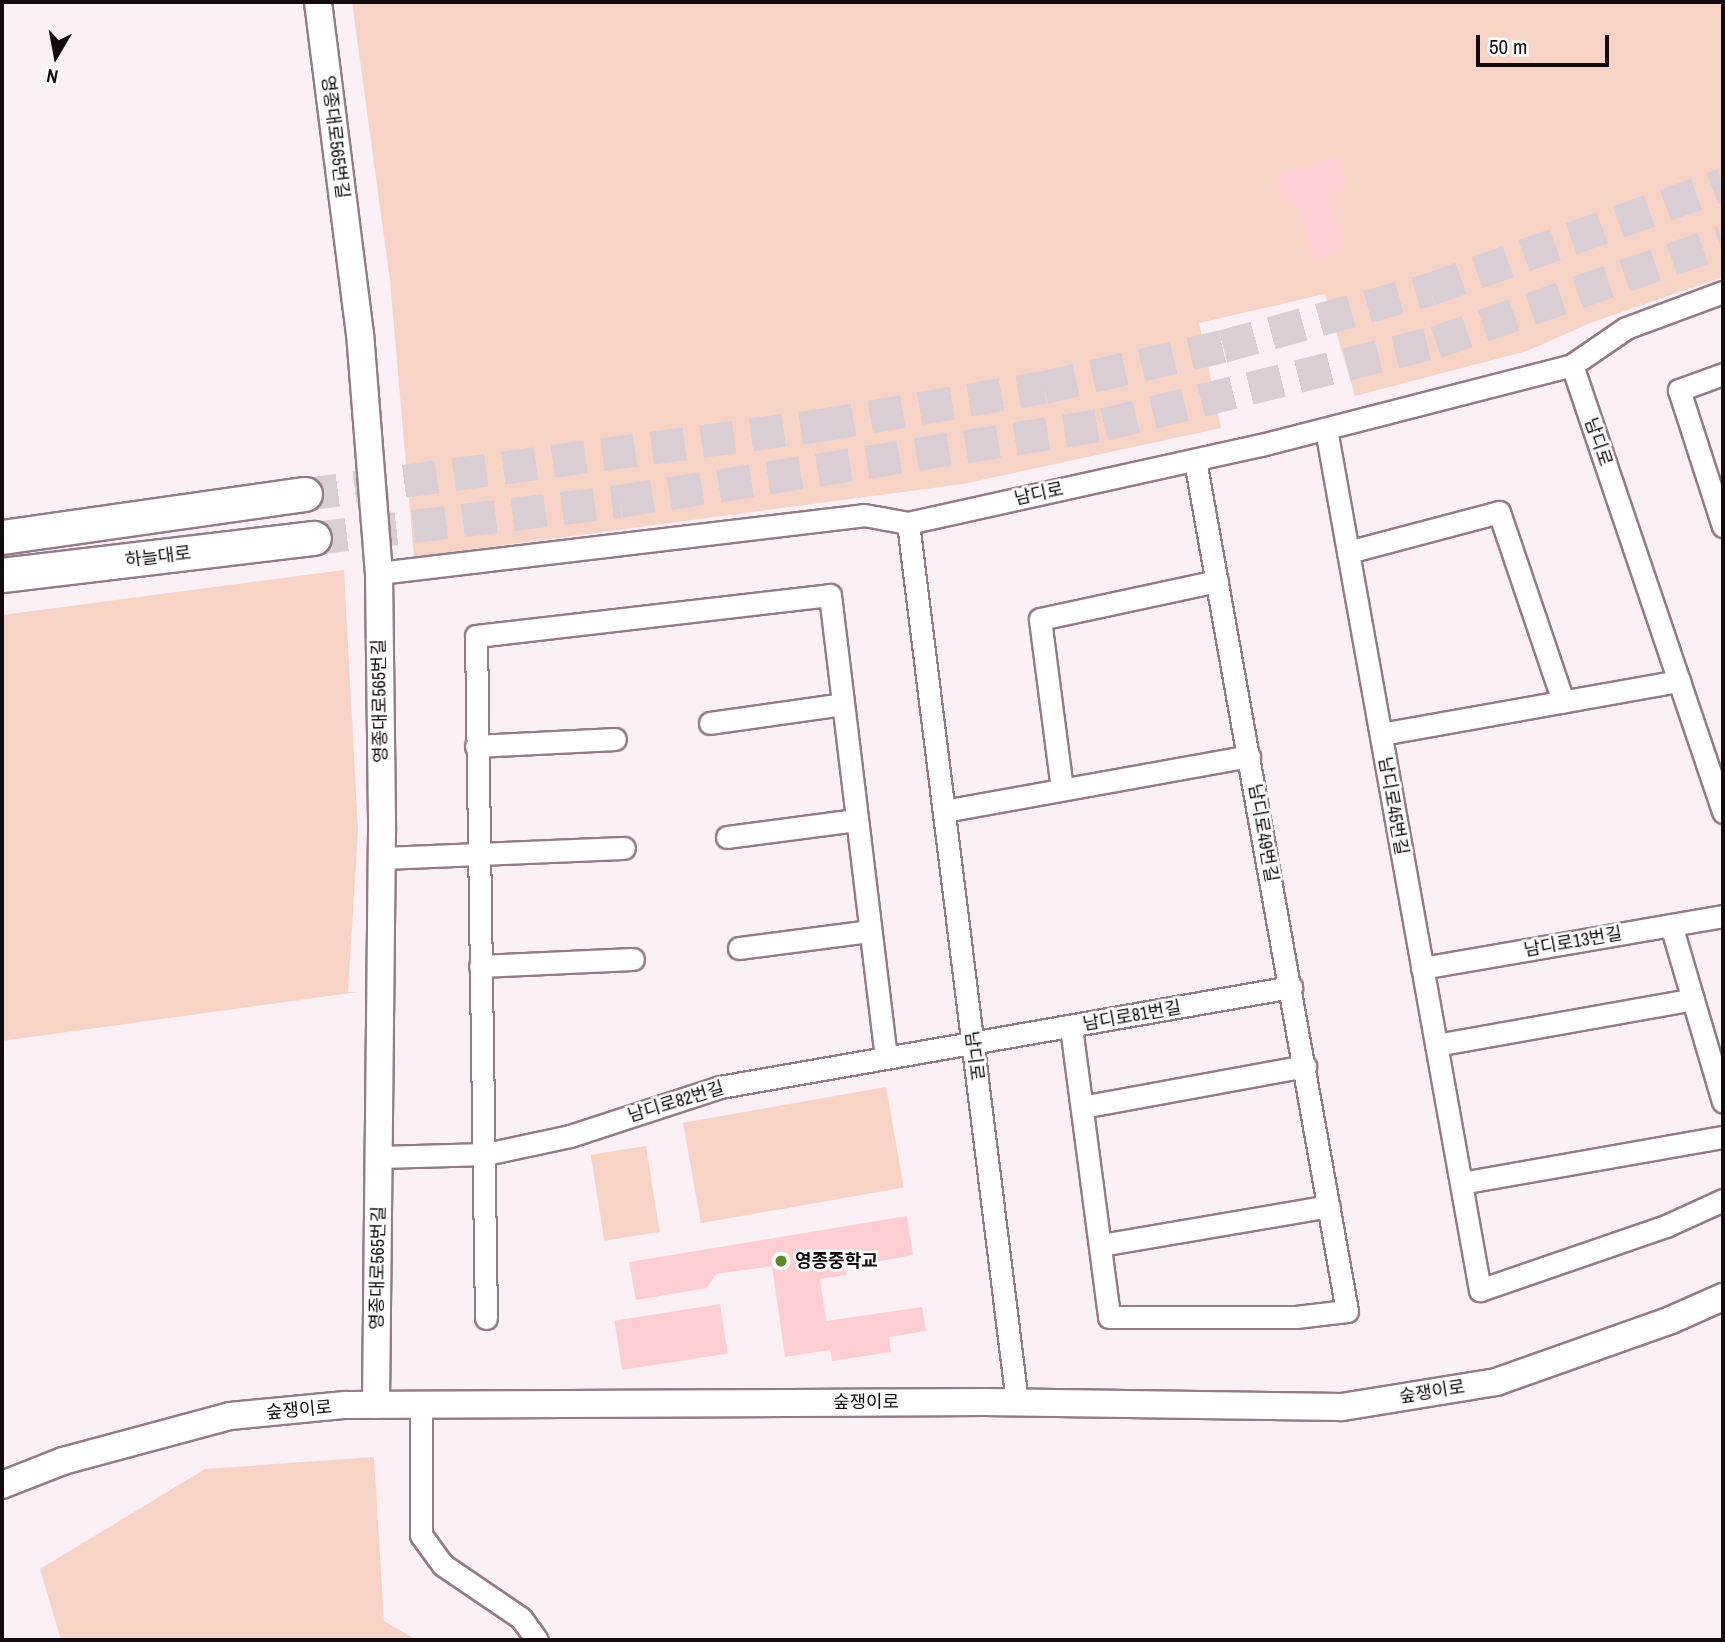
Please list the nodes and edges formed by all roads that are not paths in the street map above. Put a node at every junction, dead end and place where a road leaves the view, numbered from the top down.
1 (317, 2) edge
2 (1723, 292) edge
3 (1572, 365) junction
4 (1723, 374) edge
5 (1326, 429) junction
6 (1195, 460) junction
7 (305, 494) tunnel mouth
8 (1720, 504) edge
9 (908, 523) junction
10 (1723, 526) edge
11 (2, 537) edge
12 (314, 538) tunnel mouth
13 (1348, 552) junction
14 (379, 573) junction
15 (2, 575) edge
16 (1217, 581) junction
17 (1679, 681) junction
18 (1563, 701) junction
19 (843, 705) junction
20 (710, 723) dead end
21 (1381, 734) junction
22 (615, 739) dead end
23 (476, 746) junction
24 (1249, 756) junction
25 (1062, 789) junction
26 (944, 811) junction
27 (1723, 812) edge
28 (857, 820) junction
29 (727, 837) dead end
30 (624, 848) dead end
31 (476, 856) junction
32 (382, 858) junction
33 (1723, 916) edge
34 (1671, 925) junction
35 (870, 931) junction
36 (739, 947) dead end
37 (633, 959) dead end
38 (480, 966) junction
39 (1422, 968) junction
40 (1292, 987) junction
41 (1693, 999) junction
42 (1071, 1027) junction
43 (972, 1045) junction
44 (1436, 1045) junction
45 (886, 1057) junction
46 (1305, 1066) junction
47 (1723, 1102) edge
48 (1082, 1107) junction
49 (1723, 1137) edge
50 (486, 1154) junction
51 (380, 1157) junction
52 (1461, 1183) junction
53 (1723, 1200) edge
54 (1329, 1206) junction
55 (1101, 1245) junction
56 (1723, 1297) edge
57 (486, 1318) dead end
58 (1017, 1402) junction
59 (376, 1405) junction
60 (421, 1405) junction
61 (2, 1485) edge
62 (537, 1640) edge

1 - 14 street, 영종대로565번길
2 - 3 street
3 - 5 street, 남디로
3 - 17 street, 남디로
4 - 8 street
5 - 6 street, 남디로
5 - 13 street, 남디로45번길
6 - 9 street, 남디로
6 - 16 street, 남디로49번길
7 - 11 highway
8 - 10 street
9 - 14 street
9 - 26 street, 남디로
12 - 15 highway, 하늘대로
13 - 18 street
13 - 21 street, 남디로45번길
14 - 32 street, 영종대로565번길
16 - 24 street, 남디로49번길
16 - 25 street
17 - 18 street
17 - 27 street, 남디로
18 - 21 street
19 - 20 street
19 - 23 street
19 - 28 street
21 - 39 street, 남디로45번길
22 - 23 street
23 - 31 street
24 - 25 street
24 - 40 street, 남디로49번길
25 - 26 street
26 - 43 street, 남디로
28 - 29 street
28 - 35 street
30 - 31 street
31 - 32 street
31 - 38 street
32 - 51 street, 영종대로565번길
33 - 34 street, 남디로13번길
34 - 39 street, 남디로13번길
34 - 41 street
35 - 36 street
35 - 45 street
37 - 38 street
38 - 50 street
39 - 44 street, 남디로45번길
40 - 42 street, 남디로81번길
40 - 46 street, 남디로49번길
41 - 44 street
41 - 47 street
42 - 43 street, 남디로81번길
42 - 48 street
43 - 45 street, 남디로82번길
43 - 58 street, 남디로
44 - 52 street, 남디로45번길
45 - 50 street, 남디로82번길
46 - 48 street
46 - 54 street, 남디로49번길
48 - 55 street
49 - 52 street
50 - 51 street, 남디로82번길
50 - 57 street
51 - 59 street, 영종대로565번길
52 - 53 street, 남디로45번길
54 - 55 street
54 - 55 street, 남디로49번길
56 - 58 street, 숲쟁이로
58 - 60 street, 숲쟁이로
59 - 60 street, 숲쟁이로
59 - 61 street, 숲쟁이로
60 - 62 street

